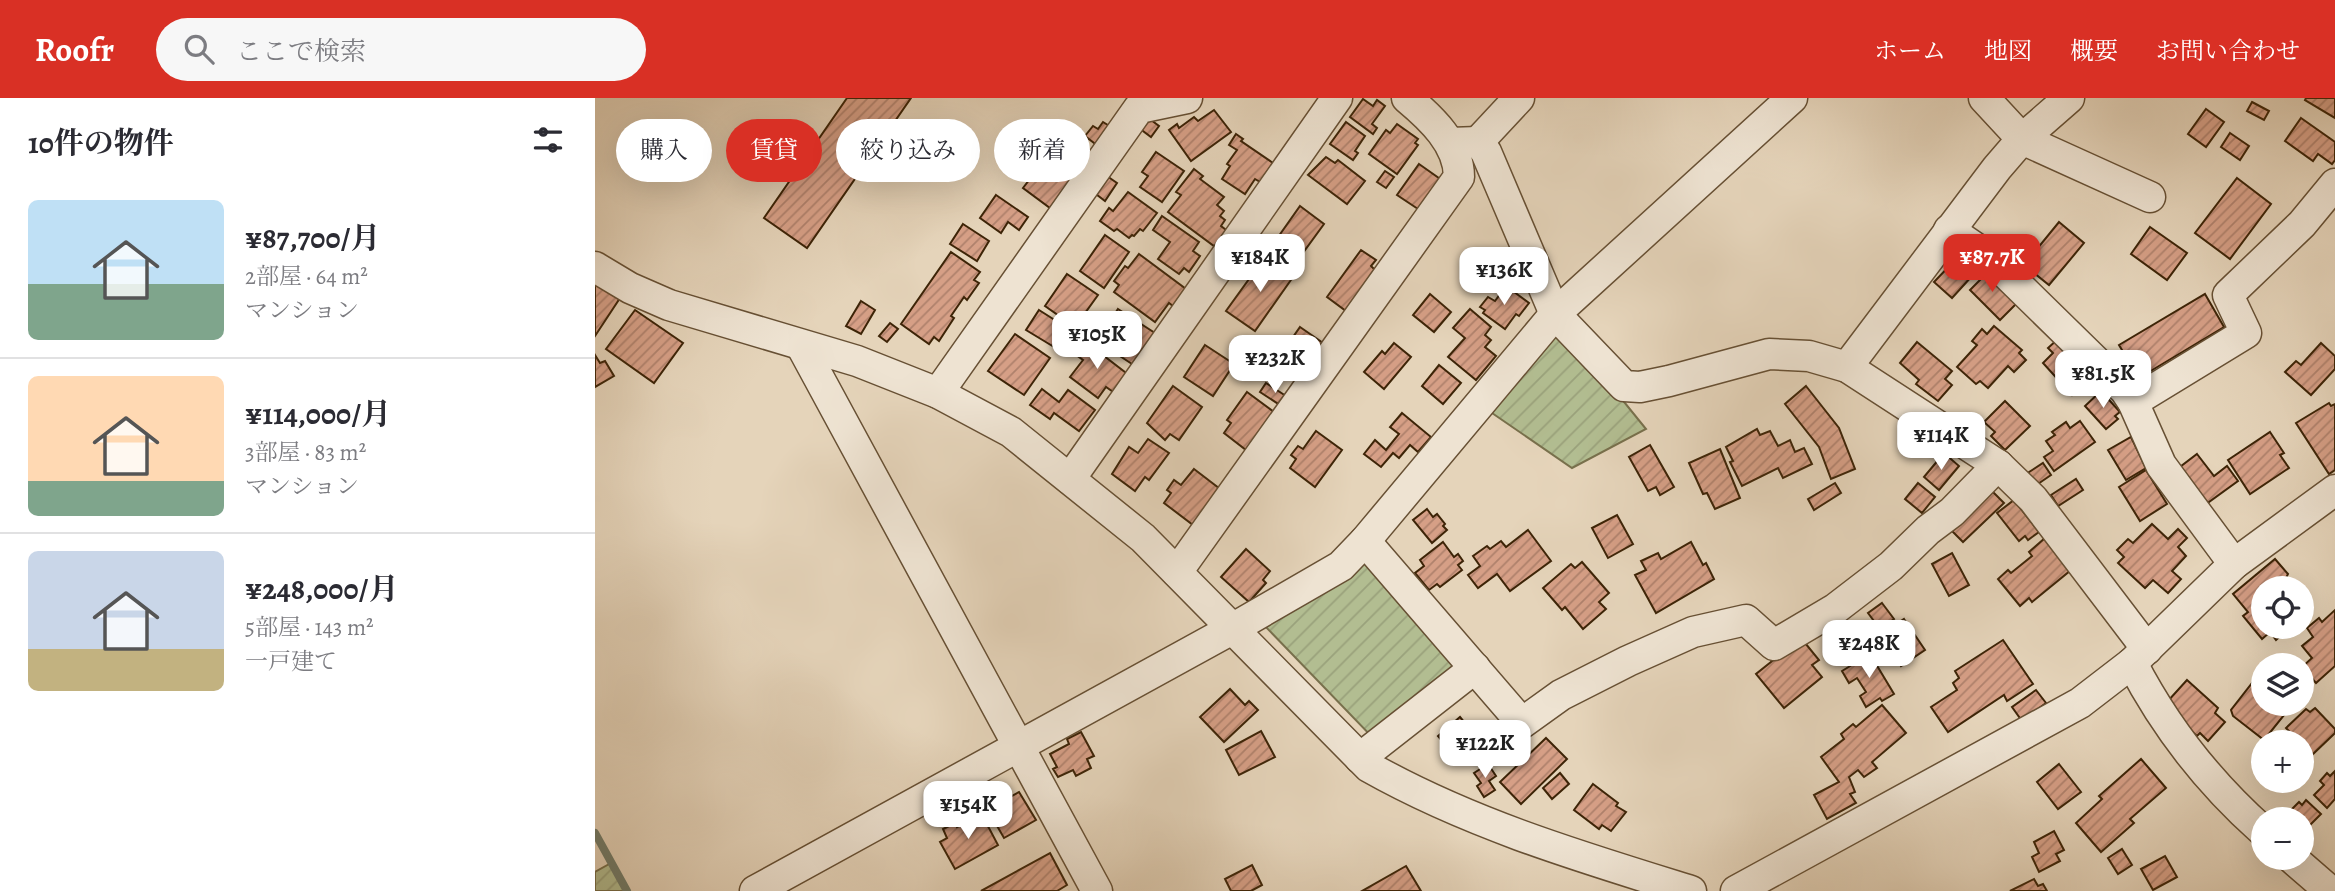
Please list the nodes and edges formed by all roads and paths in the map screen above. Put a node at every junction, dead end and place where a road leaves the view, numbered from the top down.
1 (1187, 98) edge
2 (1337, 98) edge
3 (1407, 98) edge
4 (1519, 98) edge
5 (1792, 98) edge
6 (1984, 98) edge
7 (2069, 98) edge
8 (2022, 139) junction
9 (1464, 142) junction
10 (2335, 184) edge
11 (2150, 197) dead end
12 (1949, 230) junction
13 (595, 267) edge
14 (1555, 314) junction
15 (801, 345) junction
16 (1847, 367) junction
17 (938, 393) junction
18 (2133, 401) junction
19 (1999, 465) junction
20 (1070, 479) junction
21 (2335, 490) edge
22 (1365, 541) junction
23 (2234, 565) junction
24 (1177, 572) junction
25 (1232, 629) junction
26 (2139, 656) junction
27 (1475, 668) junction
28 (1017, 746) junction
29 (1360, 758) junction
30 (2251, 819) edge
31 (2306, 870) edge
32 (755, 891) edge
33 (1097, 891) edge
34 (1691, 891) edge
35 (1736, 891) edge
36 (2330, 891) edge

1 - 17 street
2 - 20 street
3 - 9 street
4 - 9 street
5 - 14 street
6 - 8 street
7 - 8 street
8 - 11 street
8 - 12 street
9 - 14 street
9 - 24 street
10 - 18 street
12 - 16 street
12 - 18 street
13 - 15 street
14 - 16 street
14 - 22 street
15 - 17 street
15 - 28 street
16 - 19 street
17 - 20 street
18 - 23 street
19 - 26 street
19 - 27 street
20 - 24 street
21 - 23 street
22 - 25 street
22 - 27 street
23 - 26 street
24 - 25 street
25 - 28 street
25 - 29 street
26 - 30 street
26 - 35 street
27 - 29 street
28 - 32 street
28 - 33 street
29 - 34 street
31 - 36 street

